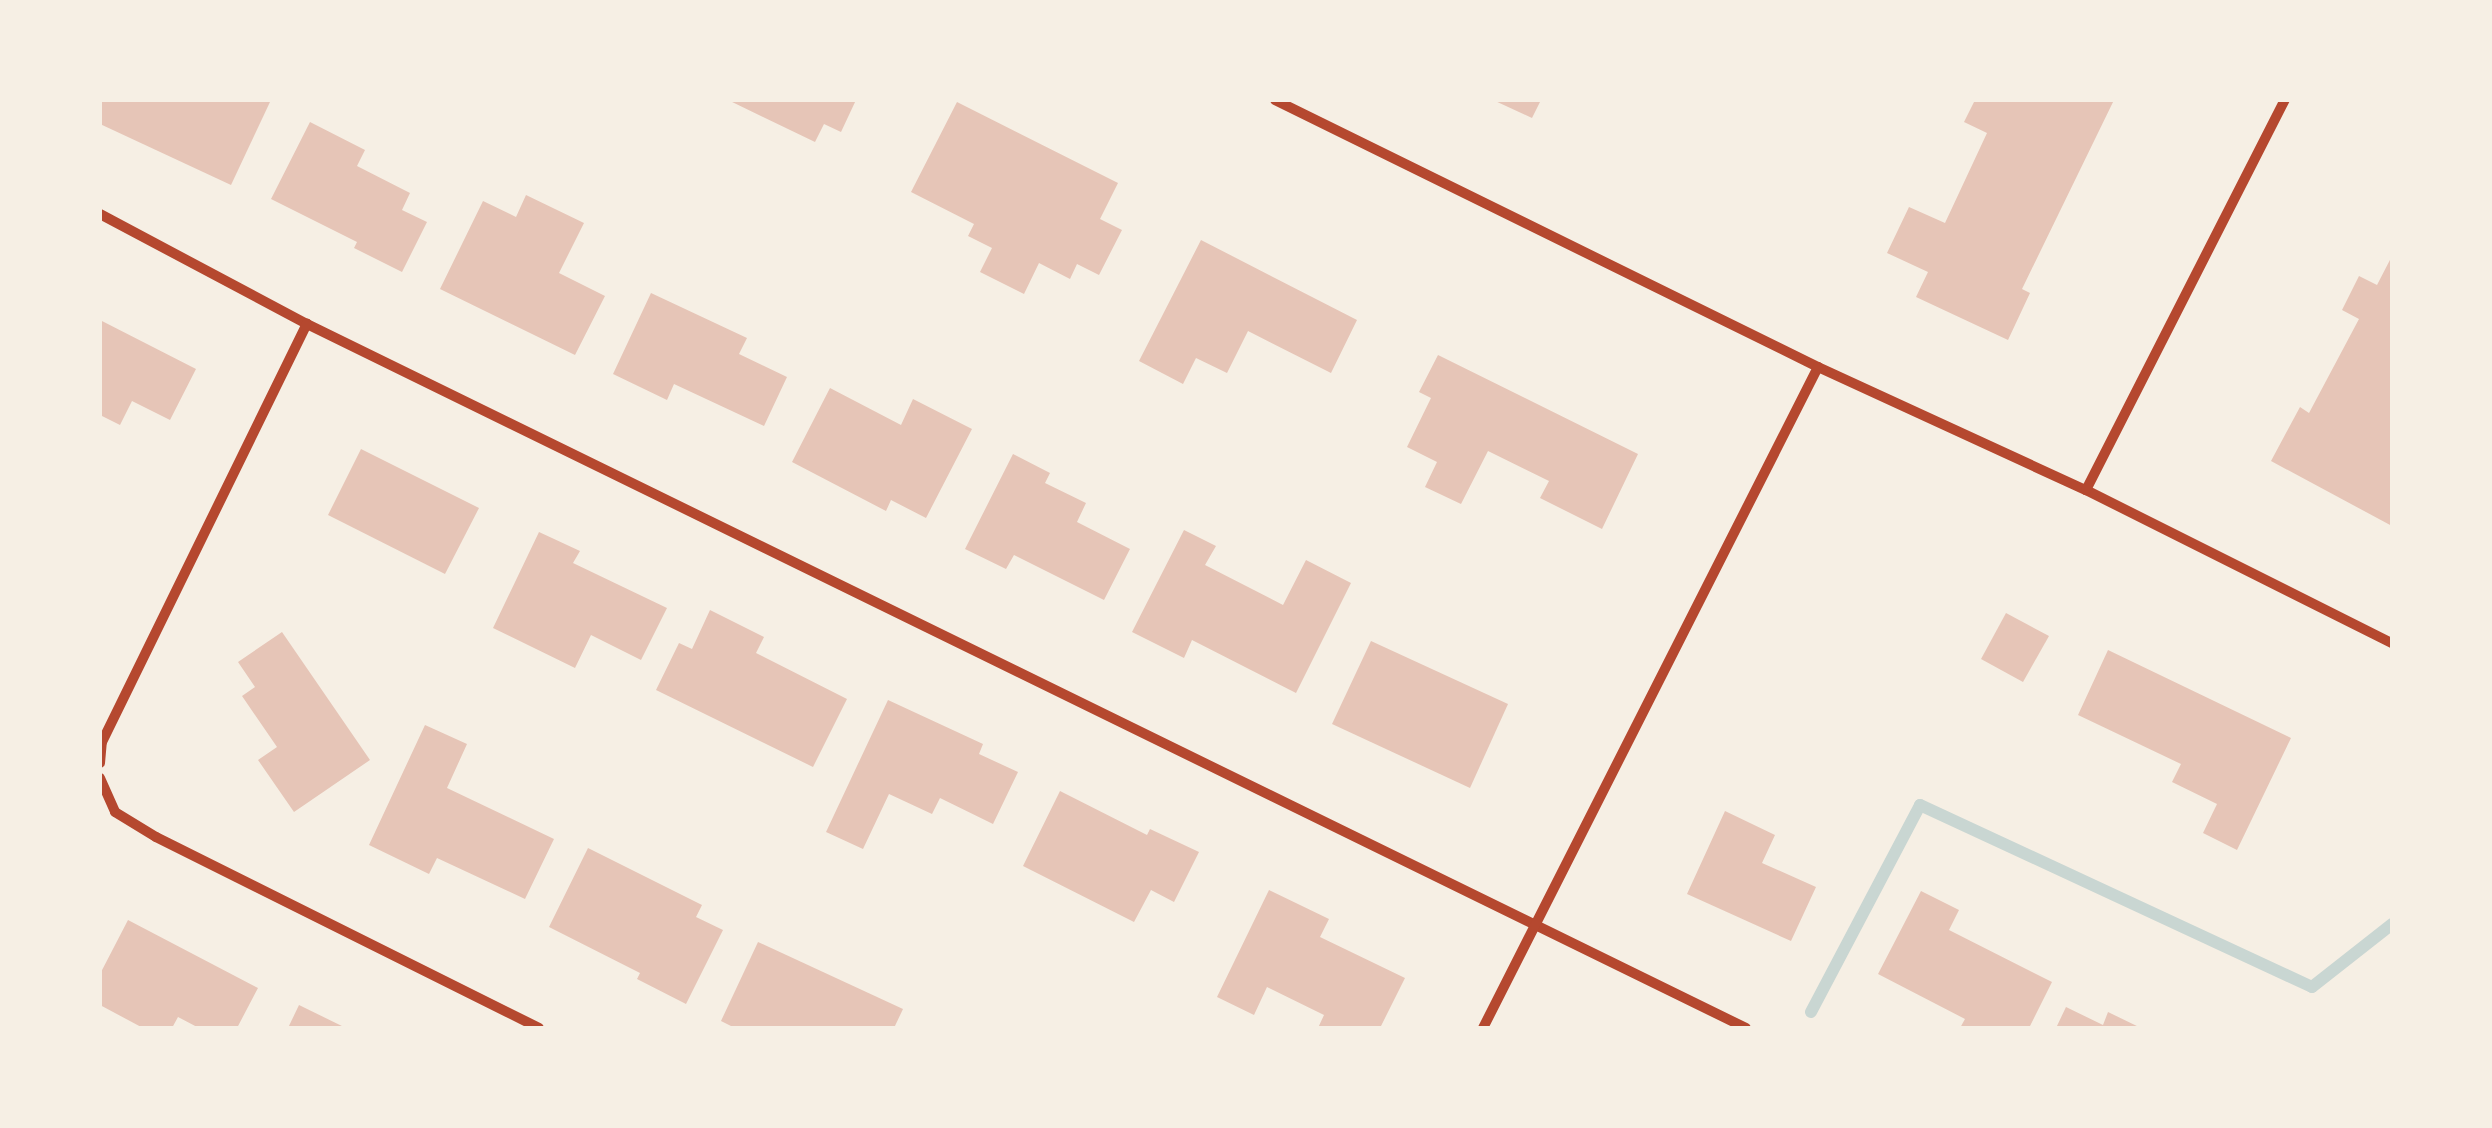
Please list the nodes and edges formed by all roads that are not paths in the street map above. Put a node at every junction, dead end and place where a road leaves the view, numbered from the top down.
1 (1275, 100) edge
2 (1306, 100) edge
3 (2285, 100) edge
4 (1300, 112) junction
5 (100, 214) edge
6 (307, 324) junction
7 (1818, 367) junction
8 (2086, 490) junction
9 (2392, 643) edge
10 (100, 763) edge
11 (100, 778) edge
12 (1536, 925) junction
13 (539, 1028) edge
14 (1483, 1028) edge
15 (1746, 1028) edge

1 - 4 street
2 - 4 street
3 - 8 street
4 - 7 street
5 - 6 street
6 - 10 street
6 - 12 street
7 - 8 street
7 - 12 street
8 - 9 street
11 - 13 street
12 - 14 street
12 - 15 street

